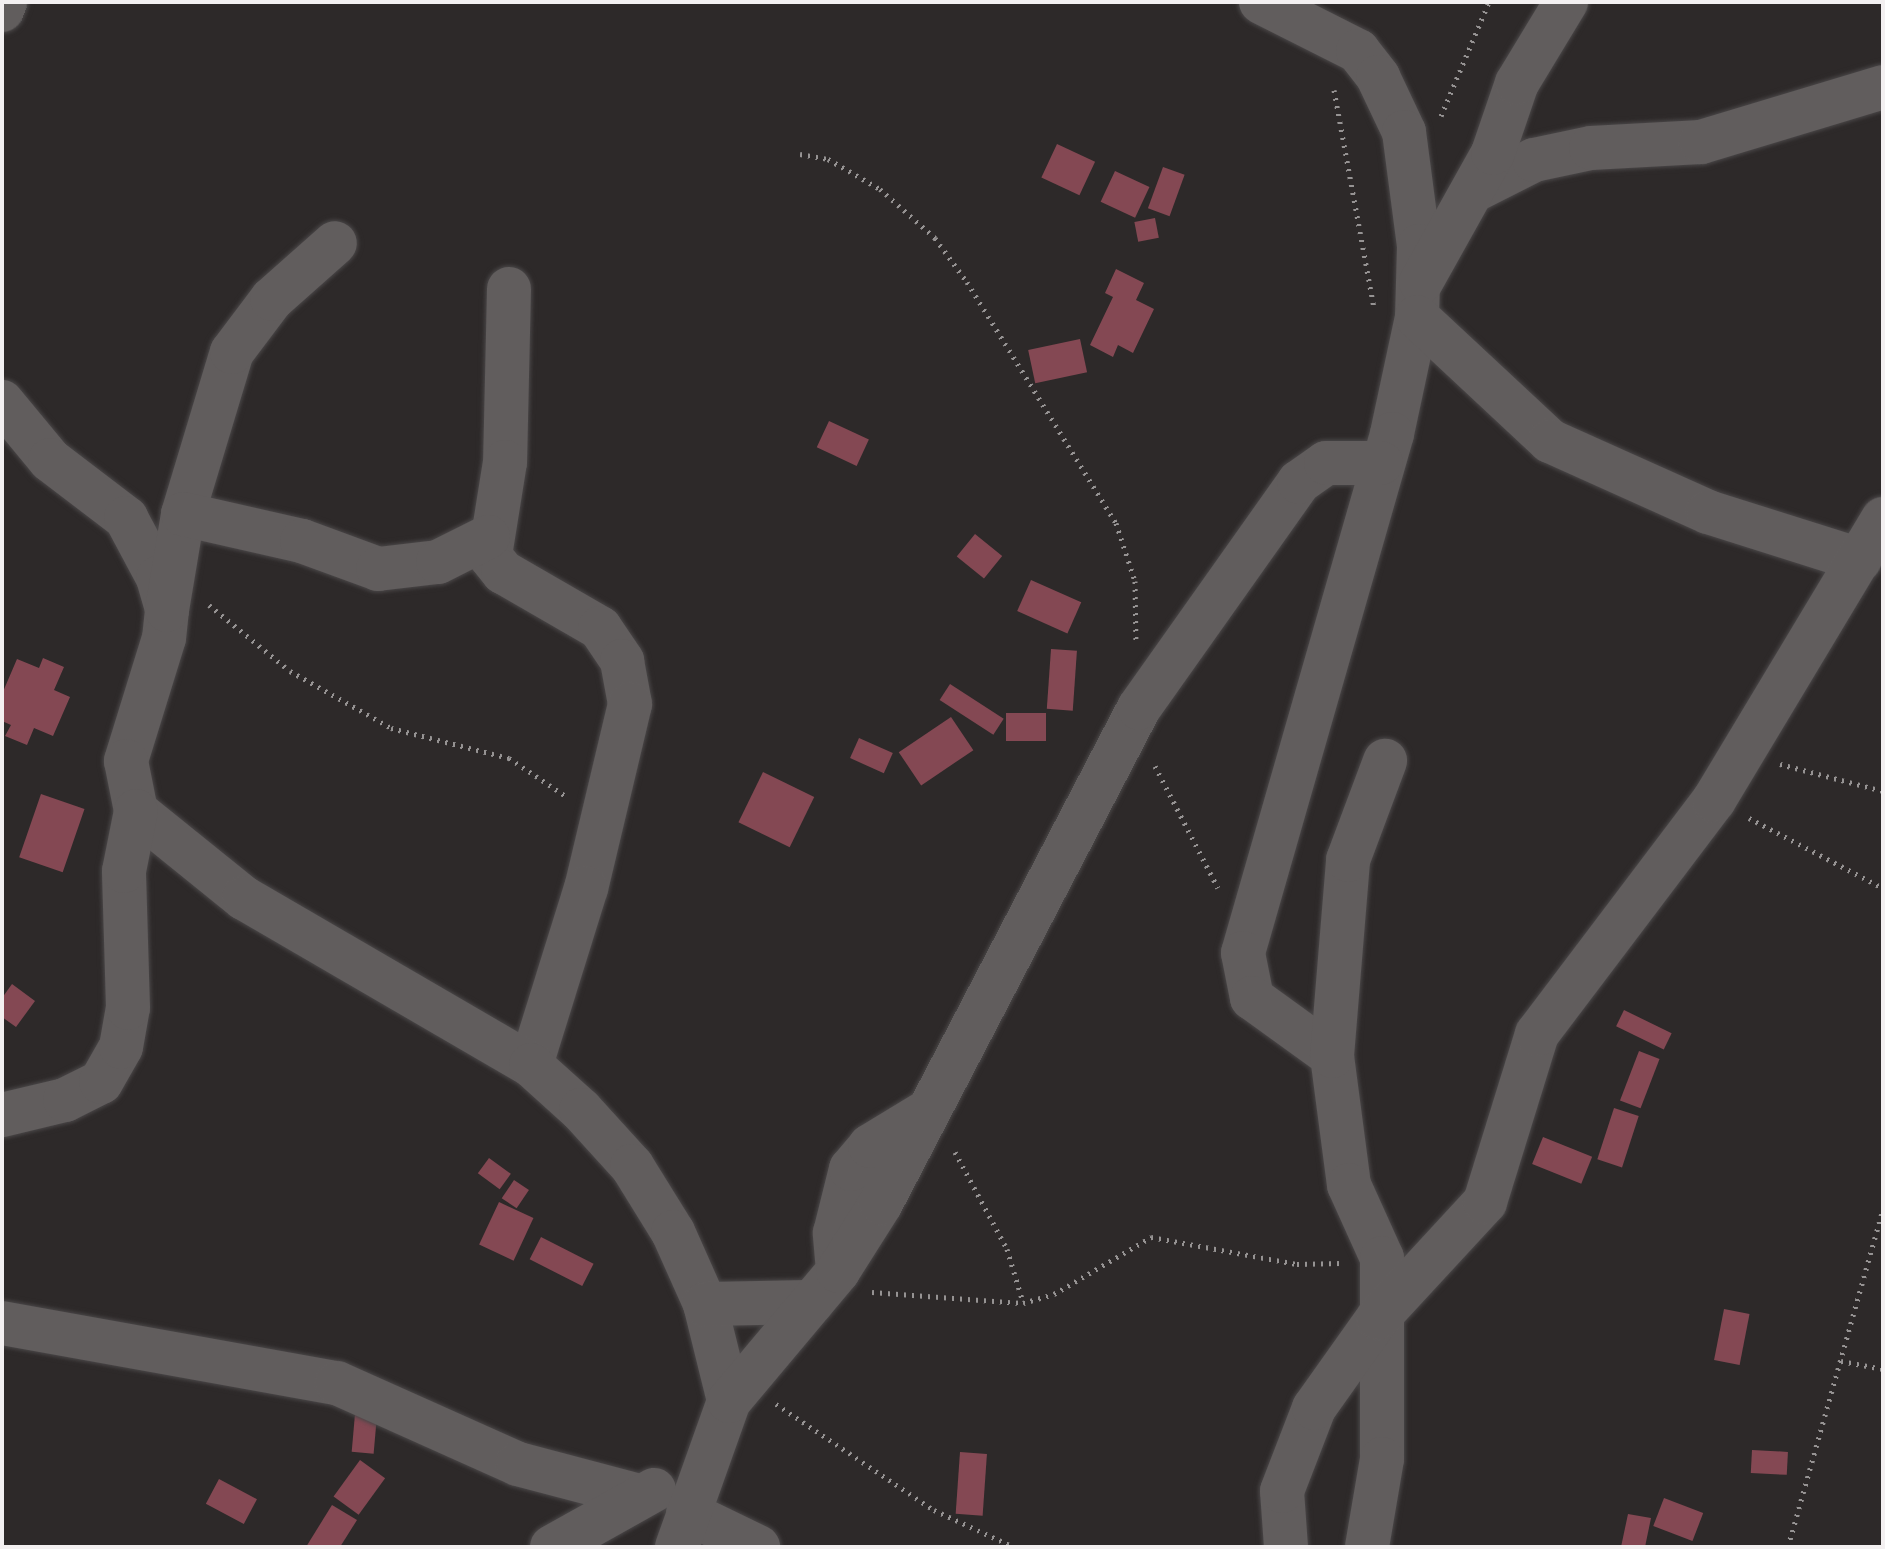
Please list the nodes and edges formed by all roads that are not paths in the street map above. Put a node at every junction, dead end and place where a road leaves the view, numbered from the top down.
1 (5, 2) edge
2 (1261, 2) edge
3 (1566, 2) edge
4 (2, 10) edge
5 (1883, 87) edge
6 (1475, 190) junction
7 (335, 243) dead end
8 (509, 289) dead end
9 (1404, 305) junction
10 (2, 402) edge
11 (1381, 463) junction
12 (183, 514) junction
13 (1883, 519) edge
14 (488, 537) junction
15 (1860, 560) junction
16 (167, 610) junction
17 (1385, 761) dead end
18 (136, 811) junction
19 (1263, 1010) junction
20 (1332, 1056) junction
21 (531, 1065) junction
22 (2, 1115) edge
23 (1342, 1150) junction
24 (825, 1286) junction
25 (705, 1304) junction
26 (1378, 1318) junction
27 (2, 1323) edge
28 (738, 1391) junction
29 (700, 1471) junction
30 (639, 1496) junction
31 (683, 1530) edge
32 (552, 1547) edge
33 (758, 1547) edge
34 (1286, 1547) edge
35 (1367, 1547) edge

1 - 4 street
2 - 9 street
3 - 6 street
5 - 6 street
6 - 9 street
7 - 12 street
8 - 14 street
9 - 11 street
9 - 15 street
10 - 16 street
11 - 19 street
11 - 24 street
12 - 14 street
12 - 16 street
13 - 15 street
14 - 21 street
15 - 26 street
16 - 18 street
17 - 20 street
18 - 21 street
18 - 22 street
19 - 20 street
19 - 23 street
20 - 23 street
21 - 25 street
23 - 26 street
24 - 25 street
24 - 28 street
25 - 28 street
26 - 34 street
26 - 35 street
27 - 30 street
28 - 29 street
29 - 30 street
29 - 31 street
30 - 32 street
31 - 33 street

